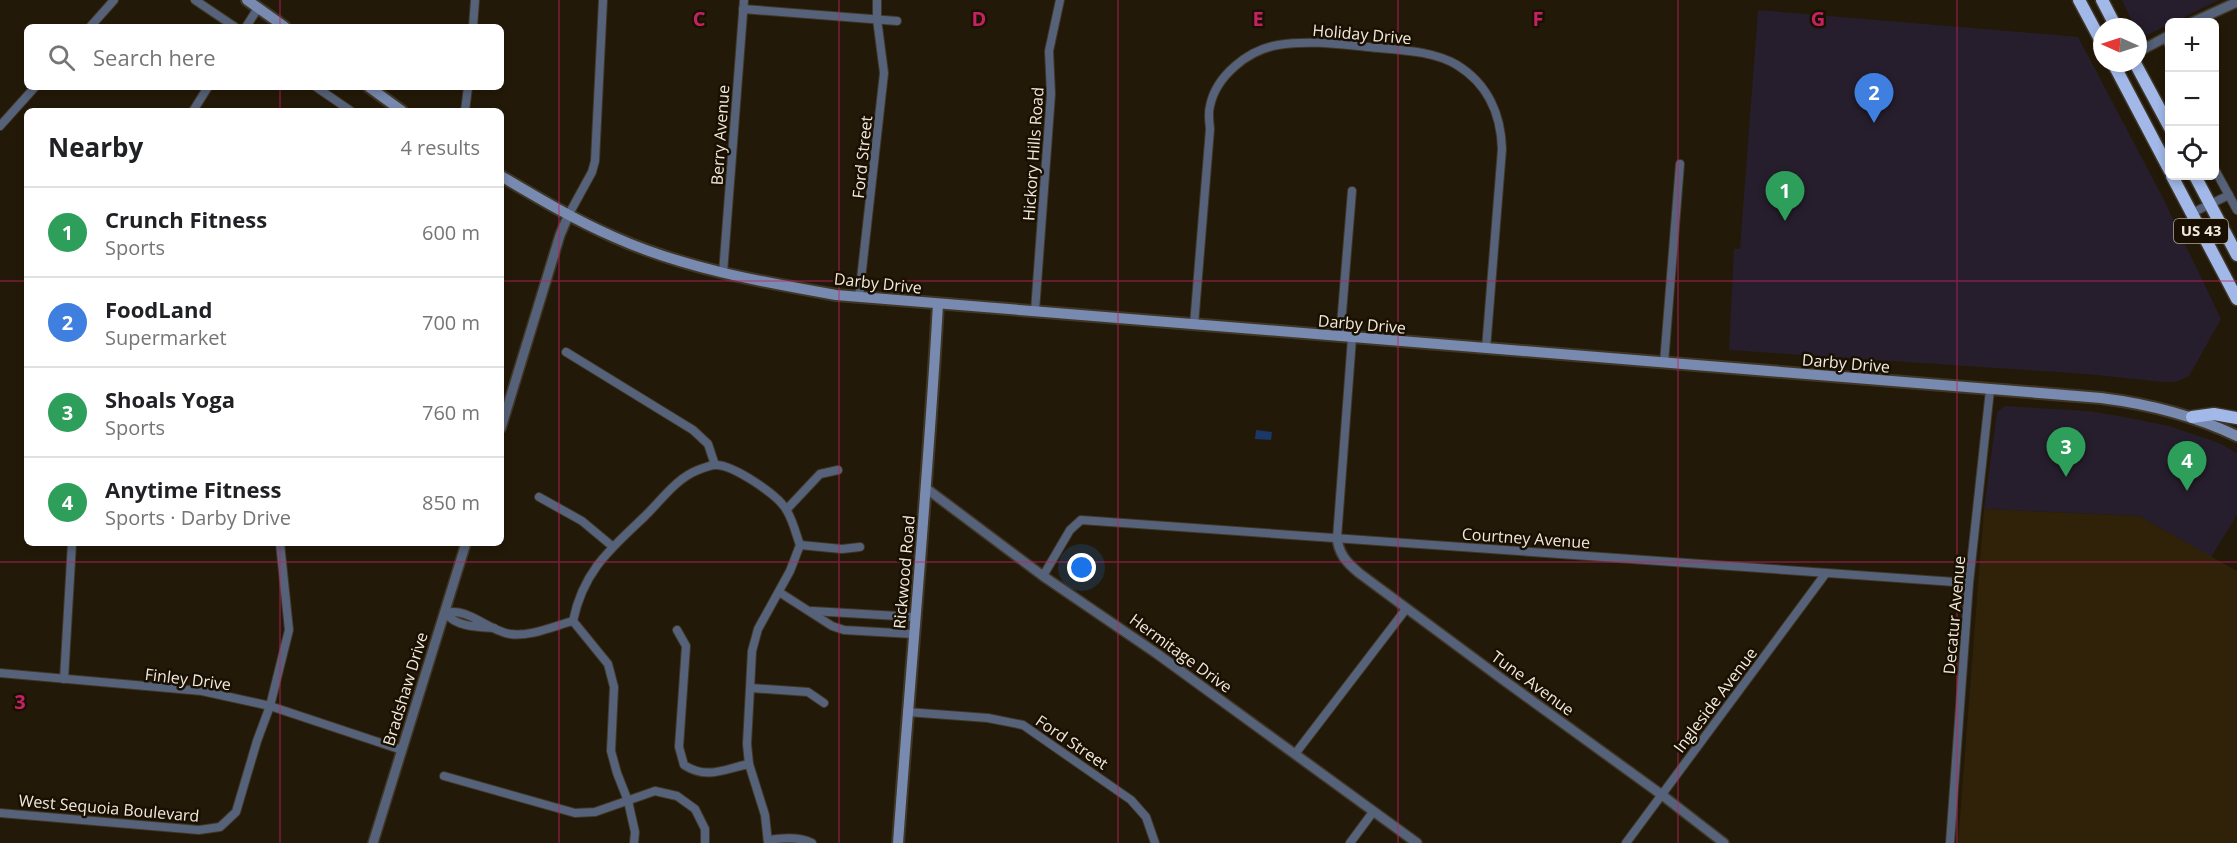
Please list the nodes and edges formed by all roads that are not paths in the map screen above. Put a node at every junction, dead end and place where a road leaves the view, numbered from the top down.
1 (114, 0) edge
2 (195, 0) edge
3 (247, 0) edge
4 (475, 0) edge
5 (603, 0) edge
6 (877, 0) edge
7 (1060, 0) edge
8 (2079, 0) edge
9 (2102, 0) edge
10 (2237, 2) edge
11 (744, 4) edge
12 (258, 8) junction
13 (2111, 18) edge
14 (2202, 18) edge
15 (877, 19) junction
16 (897, 21) dead end
17 (93, 24) edge
18 (230, 24) edge
19 (248, 24) edge
20 (281, 24) edge
21 (473, 24) edge
22 (2093, 26) edge
23 (2165, 37) edge
24 (2147, 47) edge
25 (2120, 72) edge
26 (2140, 72) edge
27 (32, 90) edge
28 (206, 90) edge
29 (320, 90) edge
30 (373, 90) edge
31 (468, 90) edge
32 (195, 108) edge
33 (347, 108) edge
34 (398, 108) edge
35 (465, 108) edge
36 (0, 126) edge
37 (2168, 126) edge
38 (2165, 163) edge
39 (1680, 165) dead end
40 (2219, 177) edge
41 (504, 179) edge
42 (2174, 180) edge
43 (2197, 180) edge
44 (1352, 191) dead end
45 (2229, 195) junction
46 (2210, 204) junction
47 (2237, 210) edge
48 (2192, 213) junction
49 (569, 214) junction
50 (2237, 255) edge
51 (723, 273) junction
52 (859, 297) junction
53 (2237, 299) edge
54 (938, 304) junction
55 (1035, 311) junction
56 (1194, 325) junction
57 (1340, 337) junction
58 (1352, 338) junction
59 (1486, 349) junction
60 (566, 352) dead end
61 (1664, 363) junction
62 (1990, 390) junction
63 (2192, 417) junction
64 (504, 418) edge
65 (2237, 418) edge
66 (2237, 436) edge
67 (715, 465) junction
68 (838, 470) dead end
69 (927, 489) junction
70 (539, 497) dead end
71 (787, 509) junction
72 (1337, 538) junction
73 (800, 545) junction
74 (72, 546) edge
75 (279, 546) edge
76 (465, 546) edge
77 (612, 546) junction
78 (860, 547) dead end
79 (1826, 573) junction
80 (1043, 576) junction
81 (1970, 583) junction
82 (778, 592) junction
83 (1407, 609) junction
84 (811, 611) junction
85 (445, 613) junction
86 (915, 617) junction
87 (573, 621) junction
88 (677, 630) dead end
89 (914, 634) junction
90 (0, 674) edge
91 (64, 679) junction
92 (751, 688) junction
93 (824, 703) dead end
94 (270, 706) junction
95 (908, 712) junction
96 (402, 750) junction
97 (1295, 754) junction
98 (749, 764) junction
99 (444, 776) dead end
100 (1662, 795) junction
101 (628, 801) junction
102 (1373, 812) junction
103 (0, 813) edge
104 (768, 842) edge
105 (373, 843) edge
106 (634, 843) edge
107 (705, 843) edge
108 (812, 843) edge
109 (898, 843) edge
110 (1155, 843) edge
111 (1350, 843) edge
112 (1417, 843) edge
113 (1626, 843) edge
114 (1724, 843) edge
115 (1950, 843) edge

1 - 17 street
2 - 18 street
3 - 12 main road
4 - 21 street
5 - 49 street
6 - 15 street, Ford Street
7 - 55 street, Hickory Hills Road
8 - 22 highway
9 - 13 highway
10 - 14 street
11 - 15 street
11 - 51 street, Berry Avenue
12 - 19 street
12 - 20 main road
15 - 16 street
15 - 52 street, Ford Street
23 - 24 street
25 - 38 highway
26 - 37 highway
27 - 36 street
28 - 32 street
29 - 33 street
30 - 34 main road
31 - 35 street
39 - 61 street
40 - 45 street
41 - 49 main road, Darby Drive
42 - 48 highway, US 43
43 - 46 highway, US 43
44 - 57 street
45 - 46 street
45 - 47 street
46 - 48 street
46 - 50 highway, US 43
48 - 53 highway, US 43
49 - 51 main road, Darby Drive
49 - 64 street
51 - 52 main road, Darby Drive
52 - 54 main road, Darby Drive
54 - 55 main road, Darby Drive
54 - 69 main road, Rickwood Road
55 - 56 main road, Darby Drive
56 - 57 main road, Darby Drive
56 - 59 street, Holiday Drive
57 - 58 main road, Darby Drive
58 - 59 main road, Darby Drive
58 - 72 street
59 - 61 main road, Darby Drive
60 - 67 street
61 - 62 main road, Darby Drive
62 - 63 main road, Darby Drive
62 - 81 street, Decatur Avenue
63 - 65 highway
63 - 66 main road, Darby Drive
67 - 71 street
67 - 77 street
68 - 71 street
69 - 80 street, Hermitage Drive
69 - 86 main road, Rickwood Road
70 - 77 street
71 - 73 street
72 - 79 street, Courtney Avenue
72 - 80 street, Courtney Avenue
72 - 83 street, Tune Avenue
73 - 78 street
73 - 82 street
74 - 91 street
75 - 94 street, West Sequoia Boulevard
76 - 85 street, Bradshaw Drive
77 - 87 street
79 - 81 street, Courtney Avenue
79 - 100 street, Ingleside Avenue
80 - 97 street, Hermitage Drive
81 - 115 street, Decatur Avenue
82 - 84 street
82 - 92 street
83 - 97 street
83 - 100 street, Tune Avenue
84 - 86 street
84 - 89 street
85 - 87 street
85 - 96 street, Bradshaw Drive
86 - 89 main road, Rickwood Road
87 - 101 street
88 - 98 street
89 - 95 main road, Rickwood Road
90 - 91 street, Finley Drive
91 - 94 street, Finley Drive
92 - 93 street
92 - 98 street
94 - 96 street, Finley Drive
94 - 103 street, West Sequoia Boulevard
95 - 109 main road, Rickwood Road
95 - 110 street, Ford Street
96 - 105 street, Bradshaw Drive
97 - 102 street, Hermitage Drive
98 - 104 street
99 - 101 street
100 - 113 street, Ingleside Avenue
100 - 114 street, Tune Avenue
101 - 106 street
101 - 107 street
102 - 111 street
102 - 112 street, Hermitage Drive
104 - 108 street

